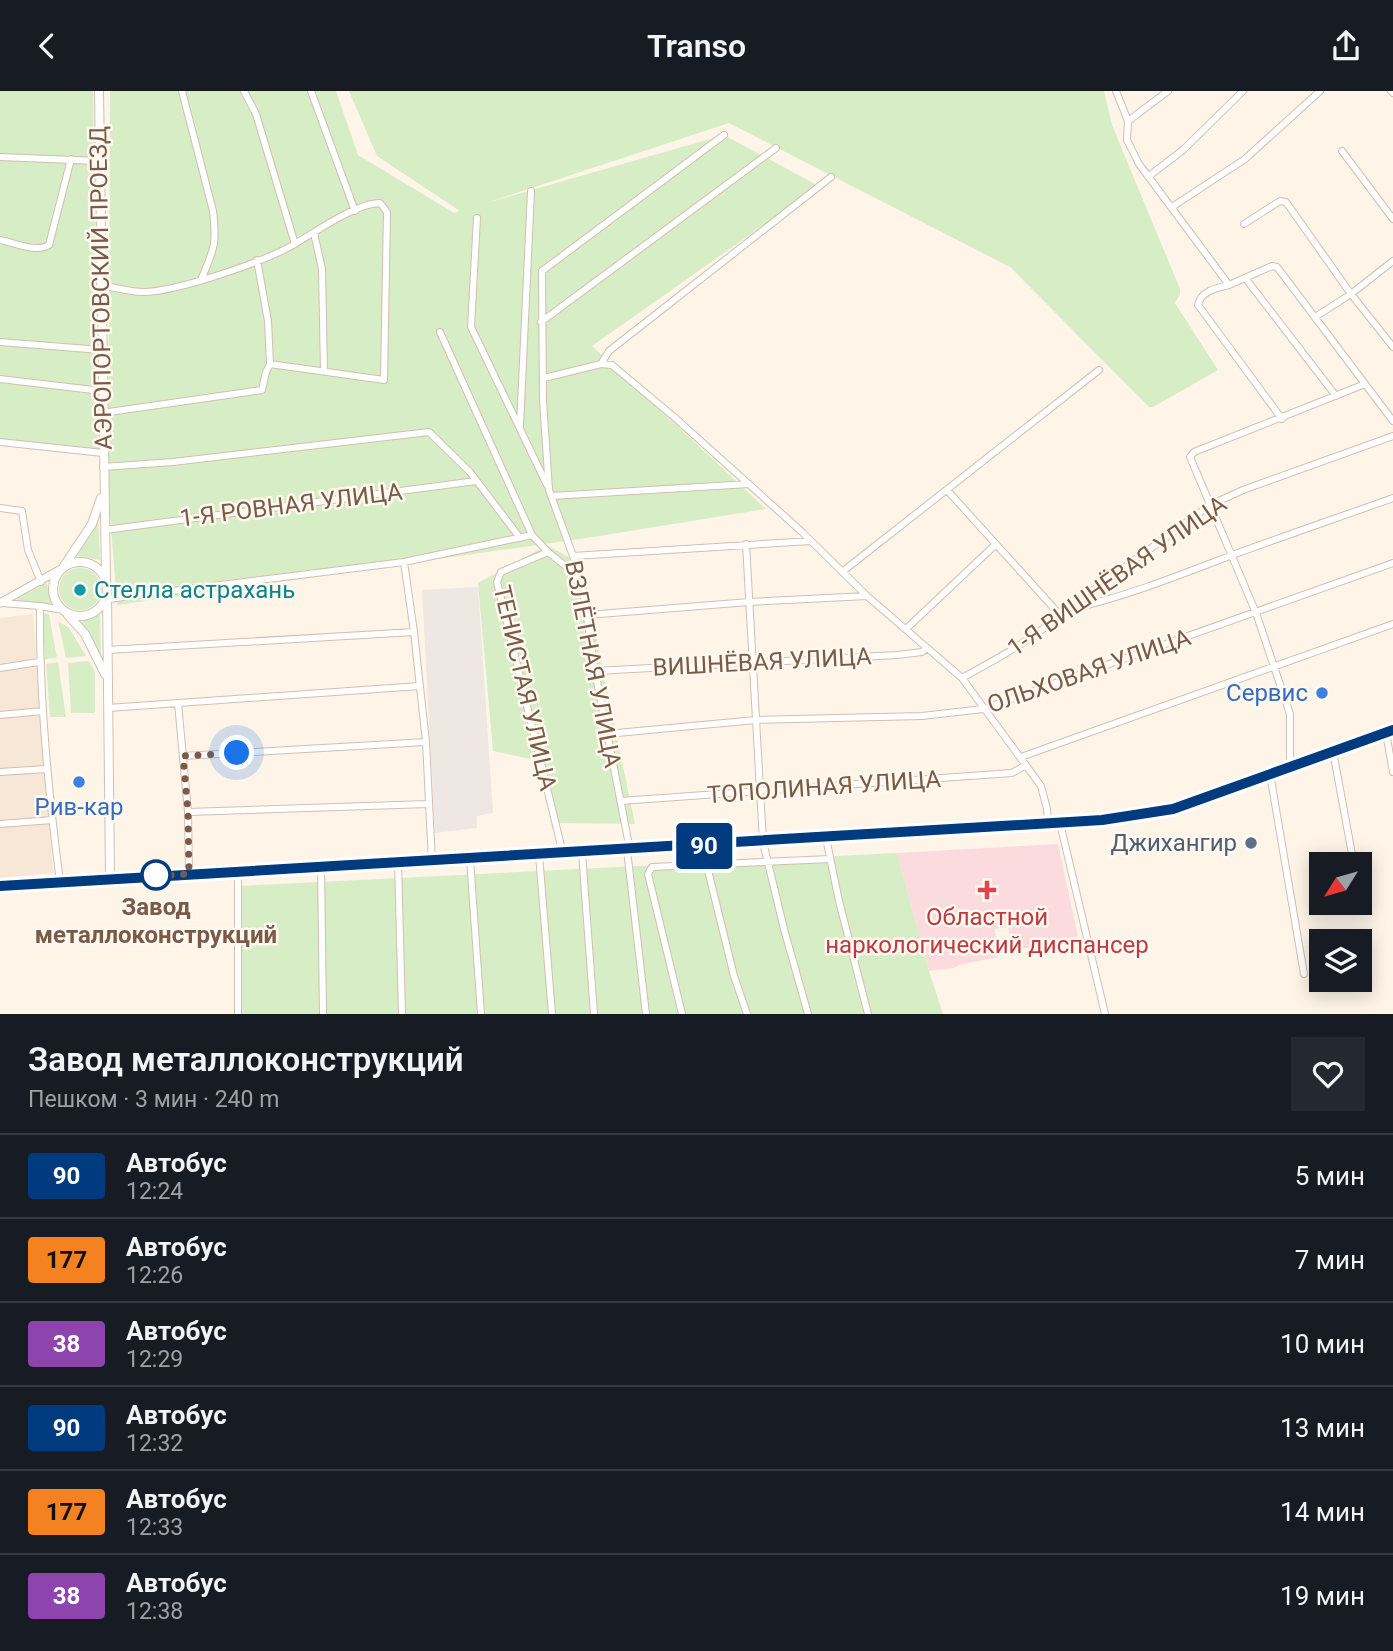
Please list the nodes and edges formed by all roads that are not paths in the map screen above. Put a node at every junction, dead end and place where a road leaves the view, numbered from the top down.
1 (99, 91) edge
2 (182, 91) edge
3 (244, 91) edge
4 (311, 91) edge
5 (1116, 91) edge
6 (1168, 91) edge
7 (1243, 91) edge
8 (1320, 91) edge
9 (1128, 121) junction
10 (724, 135) dead end
11 (776, 148) dead end
12 (1342, 151) dead end
13 (0, 157) edge
14 (71, 159) junction
15 (98, 162) junction
16 (1149, 176) junction
17 (831, 177) dead end
18 (531, 191) dead end
19 (1172, 207) junction
20 (355, 211) junction
21 (477, 218) dead end
22 (1393, 219) edge
23 (1244, 224) dead end
24 (314, 233) junction
25 (0, 240) edge
26 (295, 244) junction
27 (257, 260) junction
28 (1393, 261) edge
29 (1246, 279) junction
30 (201, 280) junction
31 (100, 285) junction
32 (1228, 285) junction
33 (1351, 294) junction
34 (1315, 317) junction
35 (541, 322) junction
36 (440, 332) dead end
37 (0, 342) edge
38 (1393, 347) edge
39 (102, 350) junction
40 (270, 364) junction
41 (601, 364) junction
42 (1099, 370) dead end
43 (324, 371) junction
44 (544, 378) junction
45 (0, 379) edge
46 (1365, 384) junction
47 (102, 391) junction
48 (1336, 396) junction
49 (102, 413) junction
50 (1282, 418) junction
51 (1393, 421) edge
52 (519, 428) junction
53 (1393, 436) edge
54 (0, 442) edge
55 (103, 453) junction
56 (103, 467) junction
57 (477, 481) junction
58 (748, 484) junction
59 (103, 485) junction
60 (947, 490) junction
61 (550, 493) junction
62 (1393, 498) edge
63 (1210, 505) junction
64 (0, 508) edge
65 (105, 530) junction
66 (532, 535) junction
67 (520, 538) junction
68 (811, 541) junction
69 (746, 544) junction
70 (995, 545) junction
71 (548, 552) junction
72 (573, 555) junction
73 (1233, 555) junction
74 (404, 562) junction
75 (1393, 563) edge
76 (63, 568) junction
77 (842, 572) junction
78 (581, 578) junction
79 (41, 582) junction
80 (106, 582) junction
81 (107, 596) junction
82 (867, 596) junction
83 (749, 602) junction
84 (1, 603) edge
85 (40, 606) junction
86 (1066, 610) junction
87 (64, 612) junction
88 (1256, 613) junction
89 (587, 615) junction
90 (1060, 615) junction
91 (1393, 624) edge
92 (906, 629) junction
93 (414, 632) junction
94 (926, 648) junction
95 (107, 650) junction
96 (39, 662) junction
97 (754, 664) junction
98 (1274, 667) junction
99 (0, 668) edge
100 (595, 671) junction
101 (962, 678) junction
102 (108, 684) junction
103 (419, 686) junction
104 (178, 703) junction
105 (108, 708) junction
106 (984, 709) junction
107 (43, 711) junction
108 (0, 715) edge
109 (756, 720) junction
110 (1389, 731) edge
111 (606, 734) junction
112 (426, 742) junction
113 (1333, 751) junction
114 (183, 756) junction
115 (1021, 757) junction
116 (1026, 765) junction
117 (1290, 767) junction
118 (46, 769) junction
119 (0, 772) edge
120 (1393, 772) edge
121 (1270, 774) junction
122 (760, 791) junction
123 (620, 801) junction
124 (428, 804) junction
125 (188, 812) junction
126 (52, 820) junction
127 (1060, 823) junction
128 (0, 824) edge
129 (1048, 824) junction
130 (825, 838) junction
131 (763, 842) junction
132 (702, 846) junction
133 (628, 850) junction
134 (1352, 852) edge
135 (582, 853) junction
136 (563, 854) junction
137 (539, 855) junction
138 (470, 859) junction
139 (830, 859) junction
140 (398, 862) junction
141 (432, 862) junction
142 (768, 863) junction
143 (707, 864) junction
144 (321, 866) junction
145 (238, 871) junction
146 (189, 874) junction
147 (110, 878) junction
148 (60, 882) junction
149 (0, 886) edge
150 (1304, 974) dead end
151 (238, 1014) edge
152 (323, 1014) edge
153 (402, 1014) edge
154 (481, 1014) edge
155 (552, 1014) edge
156 (594, 1014) edge
157 (646, 1014) edge
158 (682, 1014) edge
159 (747, 1014) edge
160 (808, 1014) edge
161 (868, 1014) edge
162 (1105, 1014) edge

1 - 15 main road, АЭРОПОРТОВСКИЙ ПРОЕЗД
2 - 30 street
3 - 26 street
4 - 20 street
5 - 9 street
6 - 9 street
7 - 16 street
8 - 19 street
9 - 16 street
10 - 35 street, ВЗЛЁТНАЯ УЛИЦА
11 - 35 street
12 - 22 street
13 - 14 street
14 - 15 street
14 - 25 street
15 - 31 main road, АЭРОПОРТОВСКИЙ ПРОЕЗД
16 - 19 street
17 - 41 street
18 - 52 street
19 - 32 street
20 - 24 street
20 - 43 street
21 - 52 street
23 - 33 street
24 - 26 street
24 - 43 street
26 - 27 street
27 - 30 street
27 - 40 street
28 - 33 street
29 - 32 street
29 - 34 street
29 - 48 street
30 - 31 street
31 - 39 main road, АЭРОПОРТОВСКИЙ ПРОЕЗД
32 - 50 street
33 - 34 street
33 - 38 street
34 - 46 street
35 - 44 street, ВЗЛЁТНАЯ УЛИЦА
36 - 66 street
37 - 39 street
39 - 47 main road, АЭРОПОРТОВСКИЙ ПРОЕЗД
40 - 43 street
40 - 49 street
41 - 44 street
41 - 58 street
42 - 60 street
44 - 61 street, ВЗЛЁТНАЯ УЛИЦА
45 - 47 street
46 - 48 street
46 - 51 street
47 - 49 main road, АЭРОПОРТОВСКИЙ ПРОЕЗД
48 - 50 street
49 - 55 main road, АЭРОПОРТОВСКИЙ ПРОЕЗД
50 - 63 street
52 - 61 street
53 - 63 street, 1-Я ВИШНЁВАЯ УЛИЦА
54 - 55 street
55 - 56 main road, АЭРОПОРТОВСКИЙ ПРОЕЗД
56 - 57 street
56 - 59 main road, АЭРОПОРТОВСКИЙ ПРОЕЗД
57 - 65 street, 1-Я РОВНАЯ УЛИЦА
57 - 67 street
58 - 61 street
58 - 68 street
59 - 65 main road
59 - 76 main road
60 - 70 street
60 - 77 street
61 - 72 street, ВЗЛЁТНАЯ УЛИЦА
62 - 73 street
63 - 73 street
63 - 86 street, 1-Я ВИШНЁВАЯ УЛИЦА
64 - 79 street
65 - 80 main road
66 - 67 street
66 - 71 street
67 - 74 street
68 - 69 street
68 - 77 street
69 - 72 street
69 - 83 street
70 - 90 street
70 - 92 street
71 - 78 street
71 - 136 street, ТЕНИСТАЯ УЛИЦА
72 - 78 street, ВЗЛЁТНАЯ УЛИЦА
73 - 86 street
73 - 88 street
74 - 81 street
74 - 93 street
75 - 88 street, ОЛЬХОВАЯ УЛИЦА
76 - 79 street
76 - 80 main road
76 - 87 main road
77 - 82 street
78 - 89 street, ВЗЛЁТНАЯ УЛИЦА
79 - 84 street
80 - 81 main road
81 - 87 main road
81 - 95 main road
82 - 83 street
82 - 92 street
83 - 89 street
83 - 97 street
84 - 85 street
85 - 87 street
85 - 96 street
86 - 90 street, 1-Я ВИШНЁВАЯ УЛИЦА
87 - 102 main road
88 - 98 street
88 - 106 street, ОЛЬХОВАЯ УЛИЦА
89 - 100 street, ВЗЛЁТНАЯ УЛИЦА
90 - 101 street, 1-Я ВИШНЁВАЯ УЛИЦА
91 - 98 street
92 - 94 street
93 - 95 street
93 - 103 street
94 - 97 street, ВИШНЁВАЯ УЛИЦА
94 - 101 street
95 - 102 main road
96 - 99 street
96 - 107 street
97 - 100 street, ВИШНЁВАЯ УЛИЦА
97 - 109 street
98 - 115 street
98 - 117 street
100 - 111 street, ВЗЛЁТНАЯ УЛИЦА
101 - 106 street
102 - 105 main road
103 - 104 street
103 - 112 street
104 - 105 street
104 - 114 street
105 - 147 main road
106 - 109 street, ОЛЬХОВАЯ УЛИЦА
106 - 115 street
107 - 108 street
107 - 118 street
109 - 111 street, ОЛЬХОВАЯ УЛИЦА
109 - 122 street
110 - 113 main road
110 - 120 street
111 - 123 street, ВЗЛЁТНАЯ УЛИЦА
112 - 114 street
112 - 124 street
113 - 117 main road
113 - 134 street
114 - 125 street
115 - 116 street
116 - 122 street, ТОПОЛИНАЯ УЛИЦА
116 - 129 street
117 - 121 main road
118 - 119 street
118 - 126 street
121 - 127 main road
121 - 150 street
122 - 123 street, ТОПОЛИНАЯ УЛИЦА
122 - 131 street
123 - 133 street, ВЗЛЁТНАЯ УЛИЦА
124 - 125 street
124 - 141 street
125 - 146 street
126 - 128 street
126 - 148 street
127 - 129 main road
127 - 162 street
129 - 130 main road
130 - 131 main road
130 - 139 street
131 - 132 main road
131 - 142 street
132 - 133 main road
132 - 143 street
133 - 135 main road
133 - 157 street, ВЗЛЁТНАЯ УЛИЦА
135 - 136 main road
135 - 156 street
136 - 137 main road
137 - 138 main road
137 - 155 street
138 - 141 main road
138 - 154 street
139 - 142 street
139 - 161 street
140 - 141 main road
140 - 144 main road
140 - 153 street
142 - 143 street
142 - 160 street
143 - 158 street
143 - 159 street
144 - 145 main road
144 - 152 street
145 - 146 main road
145 - 151 street
146 - 147 main road
147 - 148 main road
148 - 149 main road

